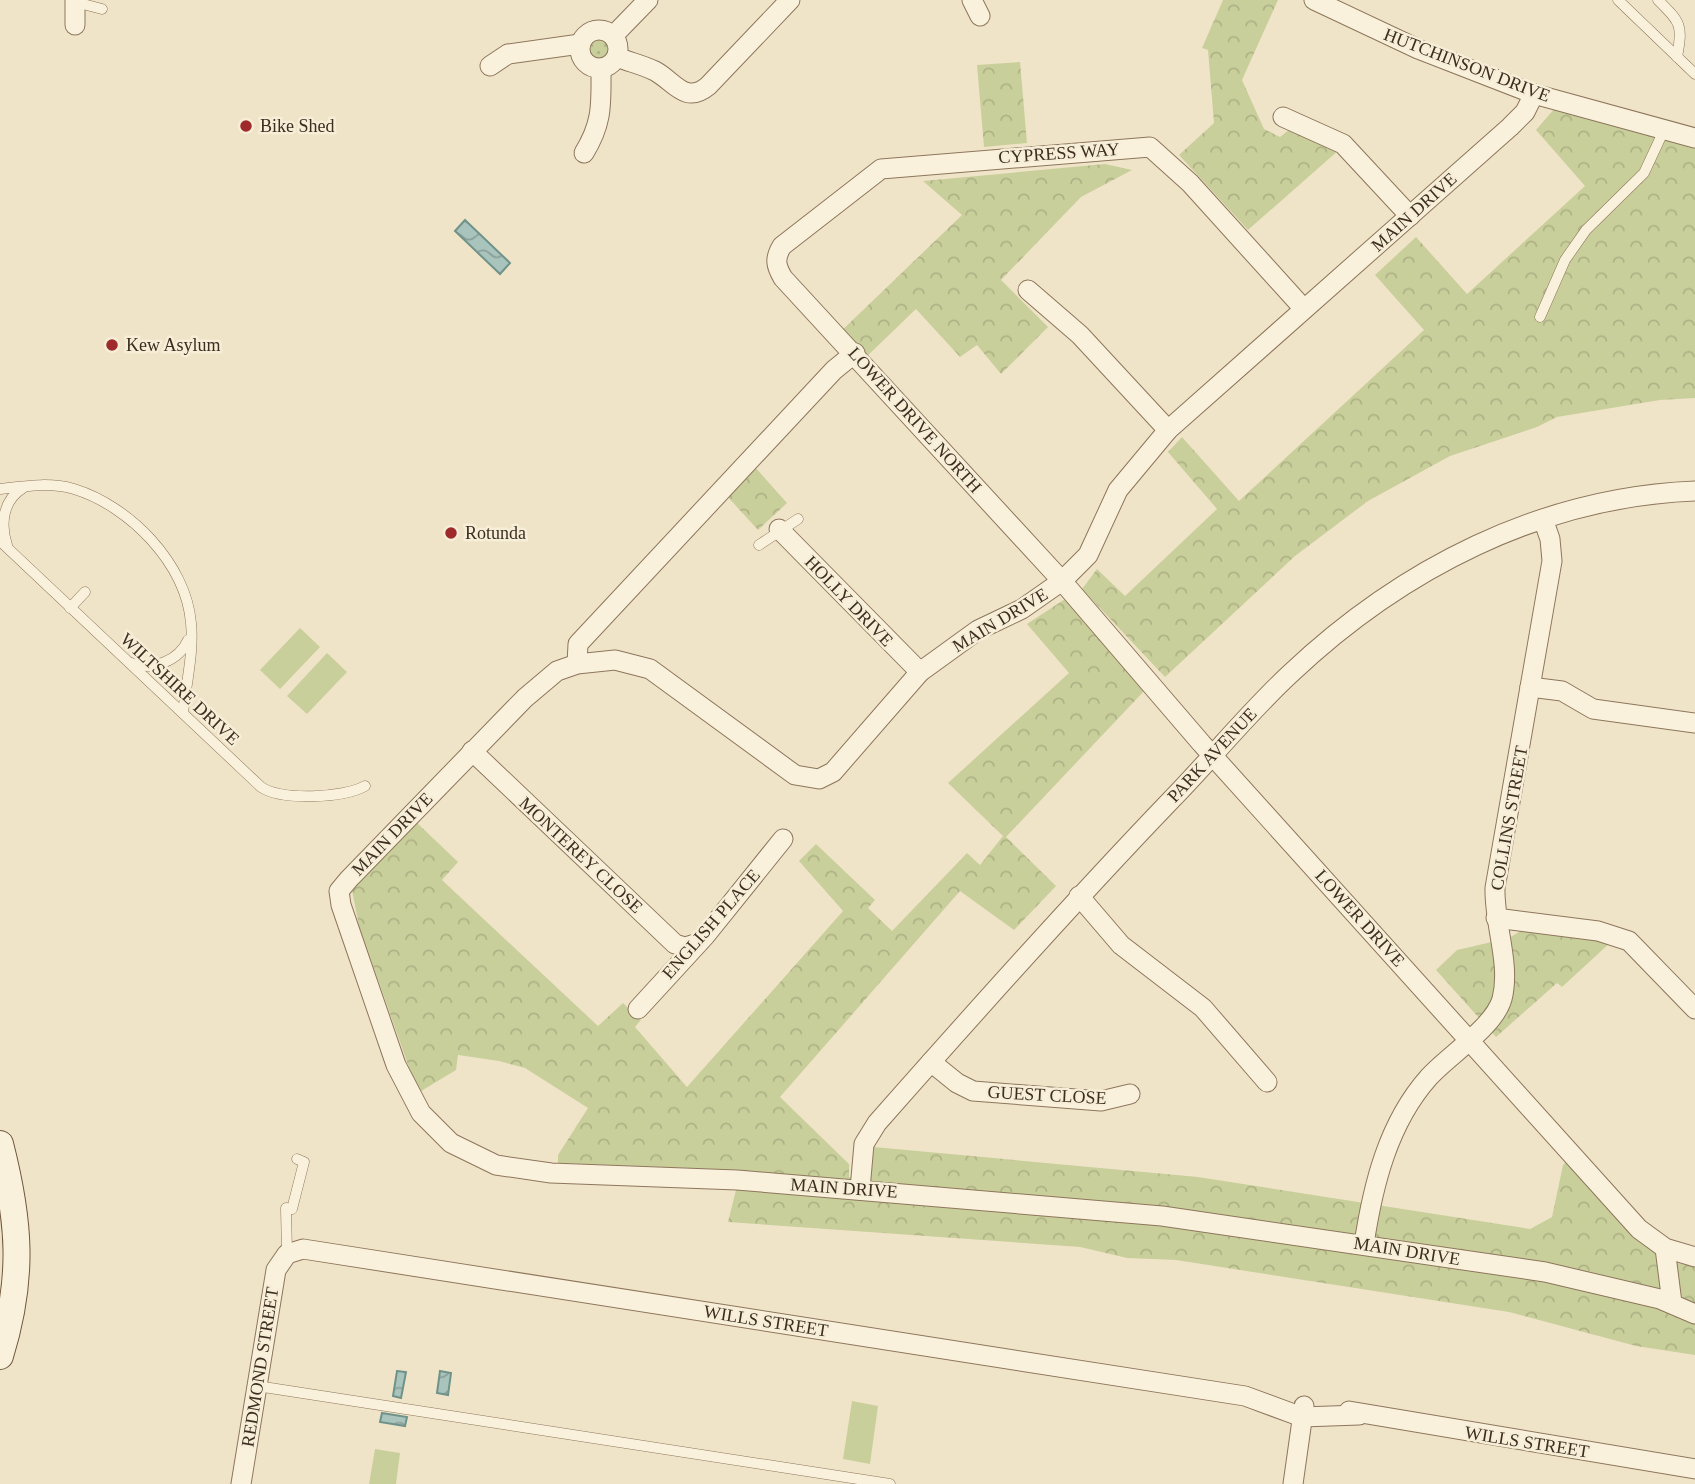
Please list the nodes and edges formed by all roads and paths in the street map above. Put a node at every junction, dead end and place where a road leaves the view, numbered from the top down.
1 (648, 0) edge
2 (1314, 0) edge
3 (1618, 0) edge
4 (1658, 0) edge
5 (75, 1) edge
6 (798, 3) edge
7 (102, 9) dead end
8 (75, 25) dead end
9 (613, 36) junction
10 (580, 44) junction
11 (617, 57) junction
12 (1677, 58) junction
13 (490, 66) dead end
14 (601, 69) junction
15 (1695, 74) edge
16 (1534, 94) junction
17 (1283, 117) dead end
18 (1665, 128) junction
19 (1695, 131) edge
20 (1695, 138) edge
21 (584, 153) dead end
22 (1410, 216) junction
23 (776, 256) joint
24 (1028, 290) dead end
25 (1304, 309) junction
26 (1540, 317) dead end
27 (855, 353) junction
28 (1168, 430) junction
29 (32, 485) junction
30 (0, 489) edge
31 (1695, 491) edge
32 (798, 519) dead end
33 (1543, 519) junction
34 (779, 529) junction
35 (4, 545) edge
36 (759, 545) dead end
37 (1062, 581) junction
38 (85, 592) dead end
39 (70, 608) junction
40 (192, 625) junction
41 (128, 662) junction
42 (577, 664) junction
43 (920, 672) junction
44 (1530, 687) junction
45 (183, 713) junction
46 (1695, 723) edge
47 (472, 751) junction
48 (1213, 755) junction
49 (365, 786) dead end
50 (783, 839) dead end
51 (1079, 896) junction
52 (1496, 918) junction
53 (695, 944) junction
54 (1692, 999) edge
55 (638, 1009) dead end
56 (1469, 1040) junction
57 (931, 1062) junction
58 (1267, 1082) dead end
59 (1130, 1094) dead end
60 (0, 1144) edge
61 (297, 1159) dead end
62 (859, 1189) junction
63 (1364, 1244) junction
64 (1665, 1248) junction
65 (287, 1254) junction
66 (1695, 1257) edge
67 (1672, 1304) junction
68 (1695, 1314) edge
69 (0, 1356) edge
70 (257, 1386) junction
71 (1303, 1411) junction
72 (1695, 1469) edge
73 (241, 1484) edge
74 (890, 1484) edge
75 (1293, 1484) edge

1 - 9 street
2 - 16 street, HUTCHINSON DRIVE
3 - 12 lane
4 - 12 lane
5 - 7 lane
5 - 8 street
6 - 11 street
9 - 10 street
9 - 11 street
10 - 13 street
10 - 14 street
11 - 14 street
12 - 15 lane
14 - 21 street
16 - 18 street, HUTCHINSON DRIVE
16 - 22 street, MAIN DRIVE
17 - 22 street
18 - 19 street, HUTCHINSON DRIVE
18 - 20 street, HUTCHINSON DRIVE
18 - 26 lane
22 - 25 street, MAIN DRIVE
23 - 25 street, CYPRESS WAY
23 - 27 street, LOWER DRIVE NORTH
24 - 28 street
25 - 28 street, MAIN DRIVE
27 - 37 street, LOWER DRIVE NORTH
27 - 42 street
28 - 37 street, MAIN DRIVE
29 - 30 lane
29 - 35 lane
29 - 40 lane
31 - 33 street, PARK AVENUE
32 - 34 lane
33 - 44 street, COLLINS STREET
33 - 48 street, PARK AVENUE
34 - 36 lane
34 - 43 street, HOLLY DRIVE
35 - 39 lane, WILTSHIRE DRIVE
37 - 43 street, MAIN DRIVE
37 - 48 street, LOWER DRIVE
38 - 39 lane
39 - 41 lane, WILTSHIRE DRIVE
40 - 41 lane
40 - 45 lane
41 - 45 lane, WILTSHIRE DRIVE
42 - 43 street, MAIN DRIVE
42 - 47 street, MAIN DRIVE
44 - 46 street
44 - 52 street, COLLINS STREET
45 - 49 lane, WILTSHIRE DRIVE
47 - 53 street, MONTEREY CLOSE
47 - 62 street, MAIN DRIVE
48 - 51 street, PARK AVENUE
48 - 56 street, LOWER DRIVE
50 - 53 street, ENGLISH PLACE
51 - 57 street, PARK AVENUE
51 - 58 street
52 - 54 street
52 - 56 street, COLLINS STREET
53 - 55 street, ENGLISH PLACE
56 - 63 street, COLLINS STREET
56 - 64 street, LOWER DRIVE
57 - 59 street, GUEST CLOSE
57 - 62 street, PARK AVENUE
60 - 69 main road
61 - 65 lane
62 - 63 street, MAIN DRIVE
63 - 67 street, MAIN DRIVE
64 - 66 street, LOWER DRIVE
64 - 67 street
65 - 70 street, REDMOND STREET
65 - 71 street, WILLS STREET
67 - 68 street, MAIN DRIVE
70 - 73 street, REDMOND STREET
70 - 74 lane
71 - 72 street, WILLS STREET
71 - 75 street

